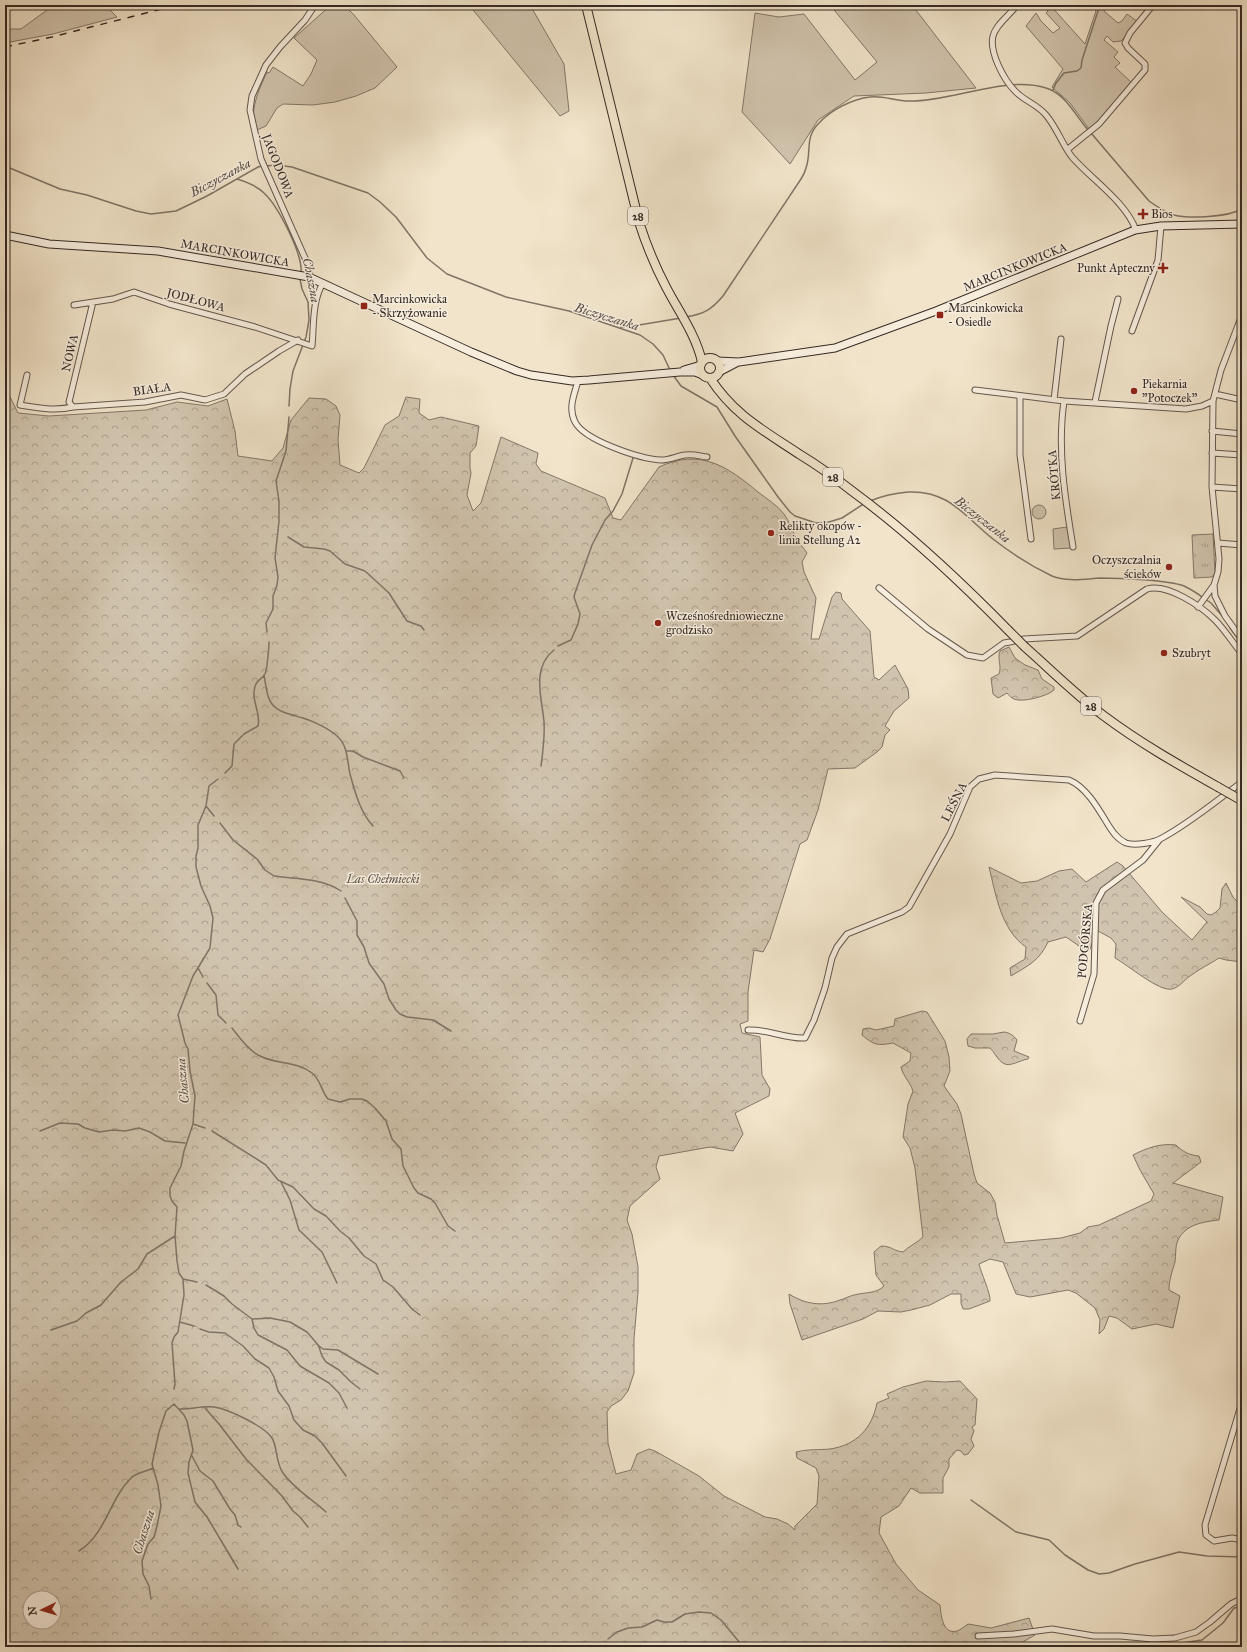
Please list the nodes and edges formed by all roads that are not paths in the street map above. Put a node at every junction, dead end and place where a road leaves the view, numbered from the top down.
1 (315, 5) edge
2 (586, 5) edge
3 (1017, 5) edge
4 (1153, 5) edge
5 (1068, 149) junction
6 (1242, 224) edge
7 (1161, 226) junction
8 (1136, 230) junction
9 (5, 235) edge
10 (304, 276) junction
11 (323, 283) junction
12 (1118, 299) dead end
13 (93, 302) junction
14 (74, 305) dead end
15 (1242, 315) edge
16 (1132, 330) dead end
17 (1061, 339) dead end
18 (695, 340) junction
19 (305, 343) junction
20 (714, 360) junction
21 (739, 362) junction
22 (701, 363) junction
23 (680, 372) junction
24 (712, 375) junction
25 (27, 376) dead end
26 (578, 380) junction
27 (975, 390) dead end
28 (1215, 394) junction
29 (1020, 396) junction
30 (1054, 400) junction
31 (1242, 400) edge
32 (1064, 401) junction
33 (1213, 401) junction
34 (1095, 402) junction
35 (73, 407) junction
36 (1212, 431) junction
37 (1242, 434) edge
38 (1212, 453) junction
39 (1242, 455) edge
40 (707, 457) dead end
41 (1212, 488) junction
42 (1242, 489) edge
43 (1031, 539) dead end
44 (1218, 543) junction
45 (1242, 545) edge
46 (1074, 547) dead end
47 (1214, 585) junction
48 (879, 588) dead end
49 (1199, 606) junction
50 (1242, 635) edge
51 (1242, 654) edge
52 (1242, 782) edge
53 (1240, 800) edge
54 (1160, 839) junction
55 (1080, 1021) dead end
56 (748, 1030) dead end
57 (1242, 1402) edge
58 (1242, 1540) edge
59 (1242, 1600) edge
60 (978, 1636) dead end

1 - 10 street, JAGODOWA
2 - 18 main road, 28
3 - 5 street
4 - 5 street
5 - 8 street
6 - 7 street, MARCINKOWICKA
7 - 8 street, MARCINKOWICKA
7 - 16 street
8 - 21 street, MARCINKOWICKA
9 - 10 street, MARCINKOWICKA
10 - 11 street, MARCINKOWICKA
11 - 19 street
11 - 26 street, MARCINKOWICKA
12 - 34 street
13 - 14 street, JODŁOWA
13 - 19 street, JODŁOWA
13 - 35 street, NOWA
15 - 28 street
17 - 30 street
18 - 20 main road, 28
18 - 22 main road, 28
19 - 35 street, BIAŁA
20 - 21 street, MARCINKOWICKA
20 - 22 main road
20 - 24 main road
21 - 24 street, MARCINKOWICKA
22 - 23 street, MARCINKOWICKA
22 - 24 main road, 28
23 - 24 street, MARCINKOWICKA
23 - 26 street, MARCINKOWICKA
24 - 53 main road, 28, bridge
25 - 35 street, BIAŁA
26 - 40 street
27 - 29 street
28 - 31 street
28 - 33 street
29 - 30 street
29 - 43 street
30 - 32 street
32 - 34 street
32 - 46 street, KRÓTKA
33 - 34 street
33 - 36 street
36 - 37 street
36 - 38 street
38 - 39 street
38 - 41 street
41 - 42 street
41 - 44 street
44 - 45 street
44 - 47 street
47 - 49 street
47 - 50 street
48 - 49 street
49 - 51 street
52 - 54 street, LEŚNA
54 - 55 street, PODGÓRSKA
54 - 56 street, LEŚNA
57 - 58 street
59 - 60 street

